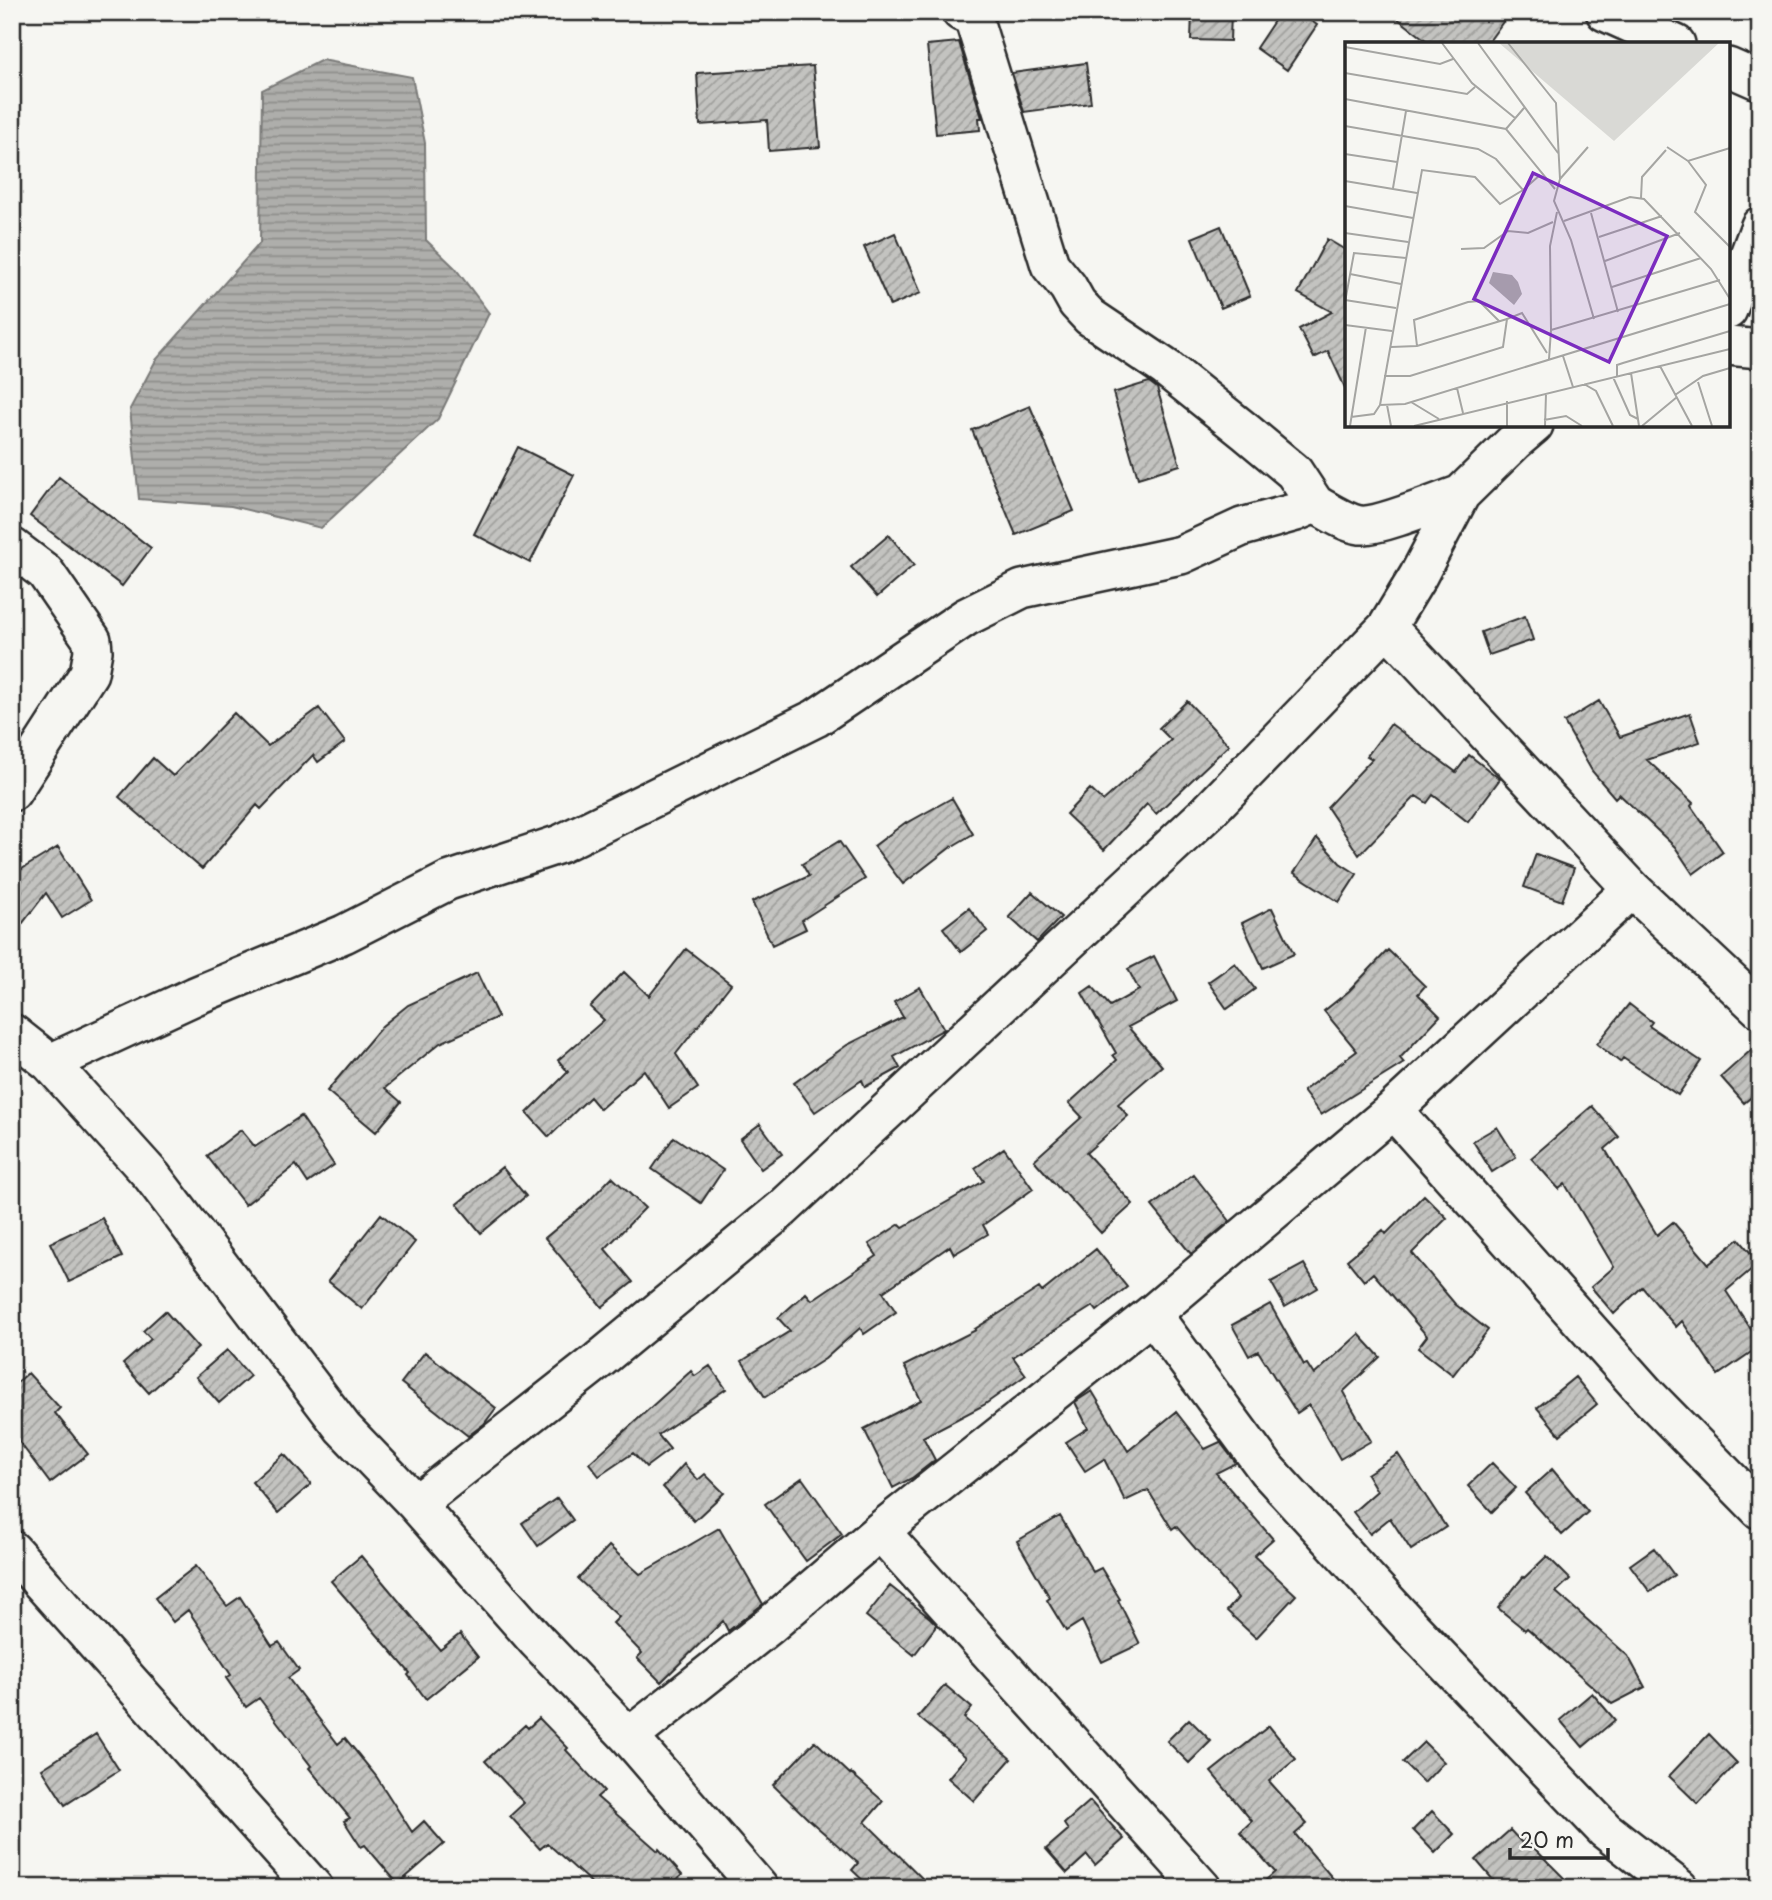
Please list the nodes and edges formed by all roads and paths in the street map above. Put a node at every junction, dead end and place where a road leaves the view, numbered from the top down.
1 (961, 12) edge
2 (1605, 12) edge
3 (1672, 42) edge
4 (1730, 68) edge
5 (1760, 81) edge
6 (1760, 226) edge
7 (1730, 305) edge
8 (1730, 346) edge
9 (1760, 349) edge
10 (1532, 427) edge
11 (1461, 494) junction
12 (1315, 504) junction
13 (12, 547) edge
14 (1387, 627) junction
15 (12, 792) edge
16 (1632, 889) junction
17 (1760, 1009) edge
18 (12, 1034) edge
19 (50, 1063) junction
20 (1393, 1110) junction
21 (1152, 1314) junction
22 (416, 1504) junction
23 (1760, 1510) edge
24 (880, 1531) junction
25 (12, 1550) edge
26 (629, 1737) junction
27 (314, 1888) edge
28 (759, 1888) edge
29 (1202, 1888) edge
30 (1679, 1888) edge

1 - 12 street
2 - 3 street
4 - 5 street
6 - 7 street
8 - 9 street
10 - 11 street
11 - 12 street
11 - 14 street
12 - 19 street
13 - 15 street
14 - 16 street
14 - 22 street
16 - 17 street
16 - 20 street
18 - 19 street
19 - 22 street
20 - 21 street
20 - 23 street
21 - 24 street
21 - 30 street
22 - 26 street
24 - 26 street
24 - 29 street
25 - 27 street
26 - 28 street

